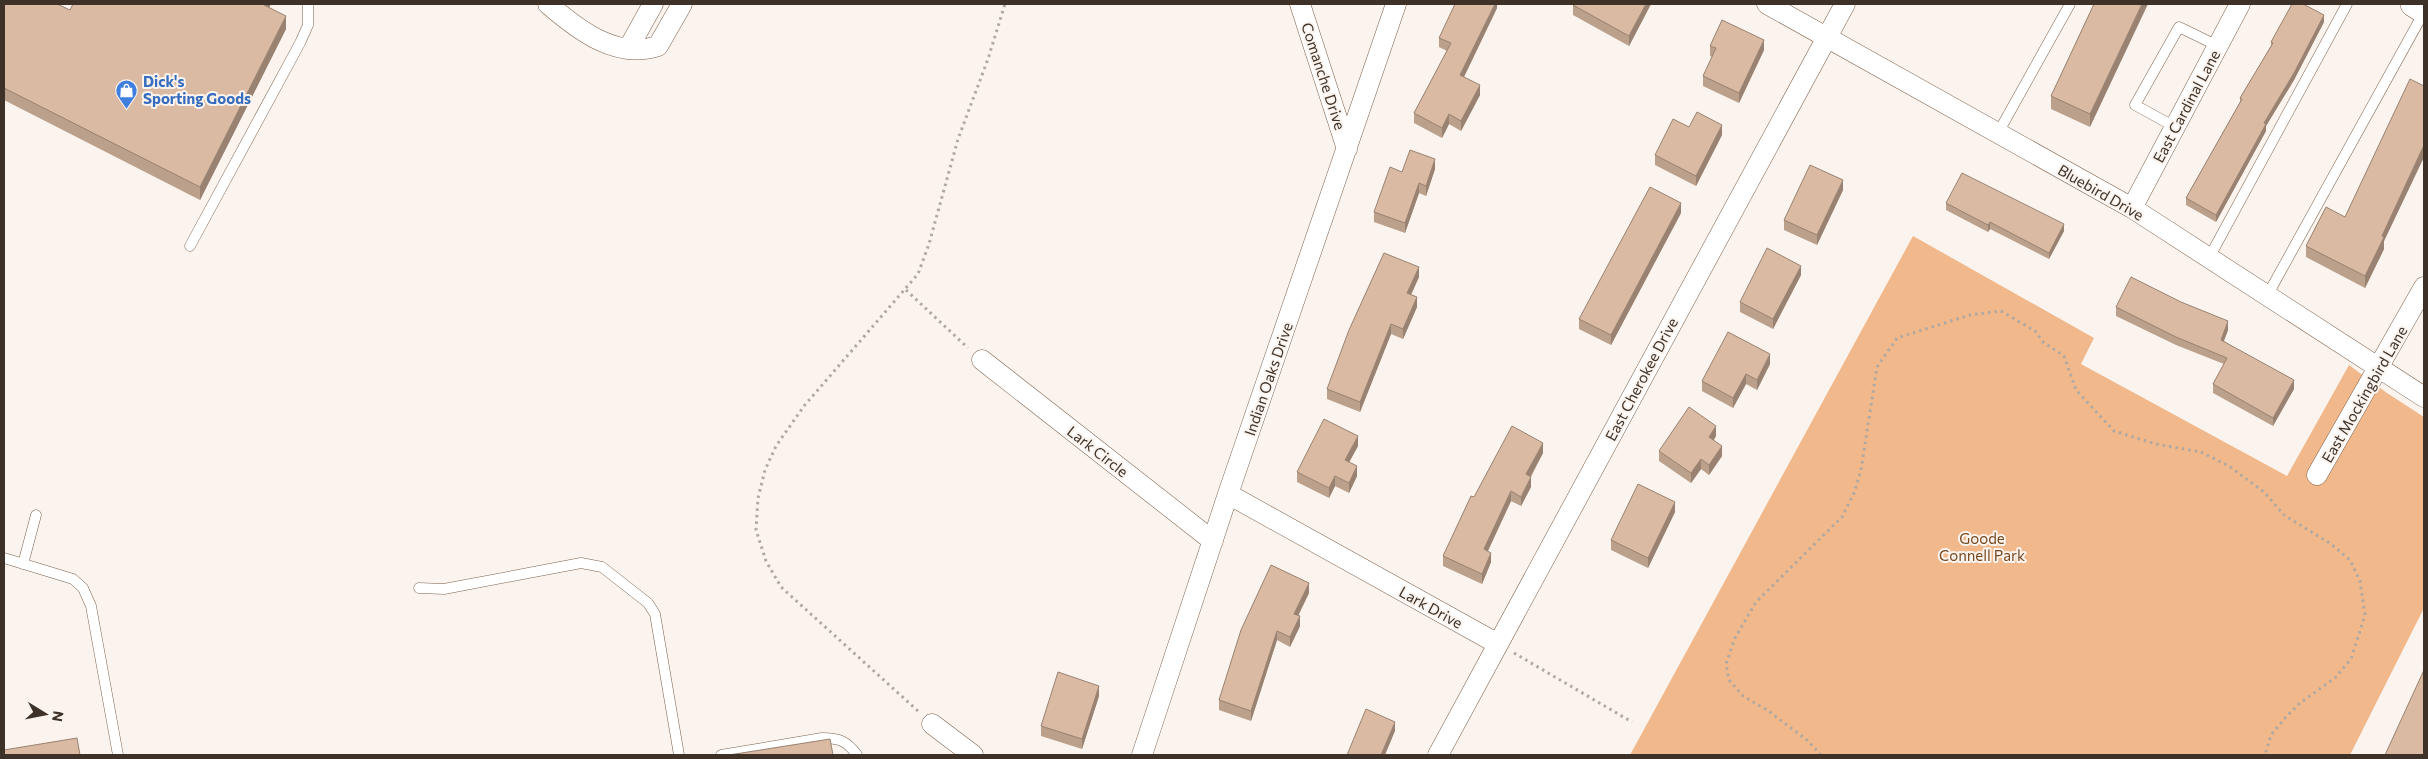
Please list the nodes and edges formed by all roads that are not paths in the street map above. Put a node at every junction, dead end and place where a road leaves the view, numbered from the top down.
1 (308, 4) edge
2 (548, 4) edge
3 (653, 4) edge
4 (682, 4) edge
5 (1300, 4) edge
6 (1396, 4) edge
7 (1767, 4) edge
8 (1845, 4) edge
9 (2070, 4) edge
10 (2240, 4) edge
11 (2348, 4) edge
12 (2413, 4) edge
13 (2424, 11) edge
14 (1827, 36) junction
15 (2218, 46) junction
16 (628, 49) junction
17 (2175, 127) junction
18 (1998, 133) junction
19 (1347, 149) junction
20 (2132, 208) junction
21 (190, 246) dead end
22 (2209, 258) junction
23 (2424, 287) edge
24 (2267, 296) junction
25 (982, 360) road end
26 (2379, 368) junction
27 (2424, 397) edge
28 (2318, 475) dead end
29 (1228, 494) junction
30 (36, 515) dead end
31 (1213, 541) junction
32 (4, 558) edge
33 (23, 564) junction
34 (420, 588) dead end
35 (1498, 644) junction
36 (932, 724) road end
37 (118, 755) edge
38 (679, 755) edge
39 (721, 755) edge
40 (857, 755) edge
41 (973, 755) edge
42 (1142, 755) edge
43 (1438, 755) edge

1 - 21 lane
2 - 16 street
3 - 16 street
4 - 16 street
5 - 19 street, Comanche Drive
6 - 19 street, Indian Oaks Drive
7 - 14 street, Bluebird Drive
8 - 14 street, East Cherokee Drive
9 - 18 lane
10 - 15 street, East Cardinal Lane
11 - 22 lane
12 - 13 street
13 - 24 lane
14 - 18 street, Bluebird Drive
14 - 35 street, East Cherokee Drive
15 - 17 street, East Cardinal Lane
15 - 17 lane
17 - 20 street, East Cardinal Lane
18 - 20 street, Bluebird Drive
19 - 29 street, Indian Oaks Drive
20 - 22 street, Bluebird Drive
22 - 24 street, Bluebird Drive
23 - 26 street, East Mockingbird Lane
24 - 26 street, Bluebird Drive
25 - 31 street, Lark Circle
26 - 27 street, Bluebird Drive
26 - 28 street, East Mockingbird Lane
29 - 31 street, Indian Oaks Drive
29 - 35 street, Lark Drive
30 - 33 lane
31 - 42 street, Indian Oaks Drive
32 - 33 lane
33 - 37 lane
34 - 38 lane
35 - 43 street, East Cherokee Drive
36 - 41 street
39 - 40 lane

